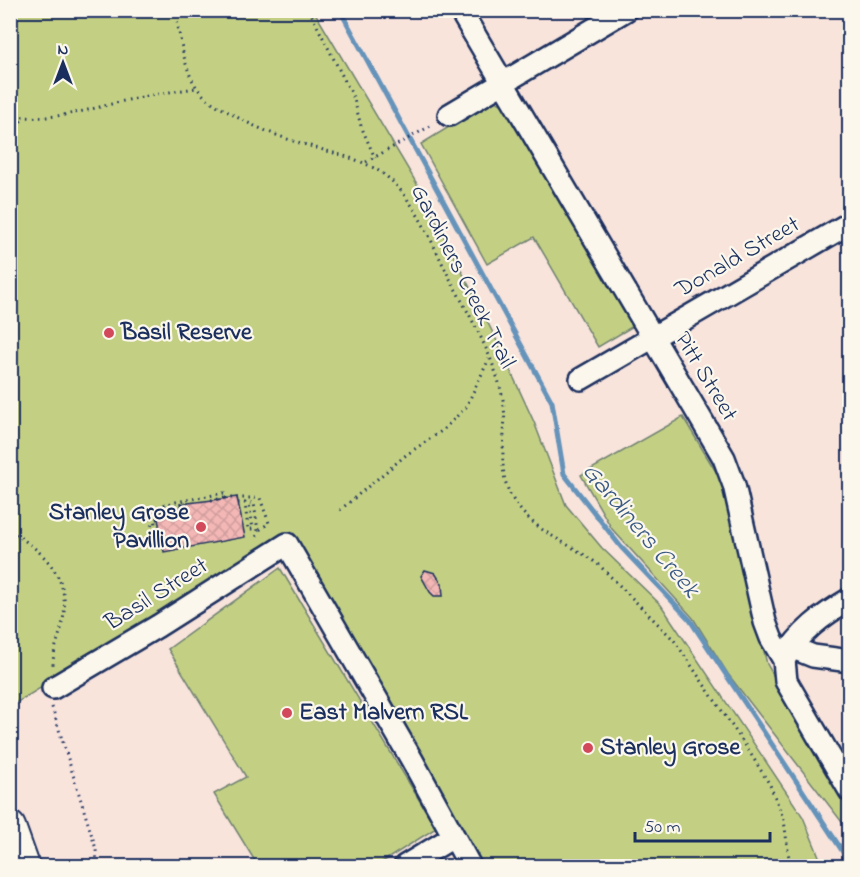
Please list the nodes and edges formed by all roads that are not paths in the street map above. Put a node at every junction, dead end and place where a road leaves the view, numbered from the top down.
1 (460, 10) edge
2 (626, 10) edge
3 (502, 82) junction
4 (442, 119) road end
5 (849, 223) edge
6 (651, 336) junction
7 (581, 379) dead end
8 (849, 599) edge
9 (787, 654) junction
10 (849, 661) edge
11 (53, 688) road end
12 (849, 791) edge
13 (10, 827) edge
14 (453, 837) junction
15 (24, 867) edge
16 (405, 867) edge
17 (470, 867) edge

1 - 3 street, Pitt Street
2 - 3 street
3 - 4 street
3 - 6 street, Pitt Street
5 - 6 street, Donald Street
6 - 7 street, Donald Street
6 - 9 street, Pitt Street
8 - 9 street
9 - 10 street
9 - 12 street, Pitt Street
11 - 14 street, Basil Street
13 - 15 highway
14 - 16 street
14 - 17 street

